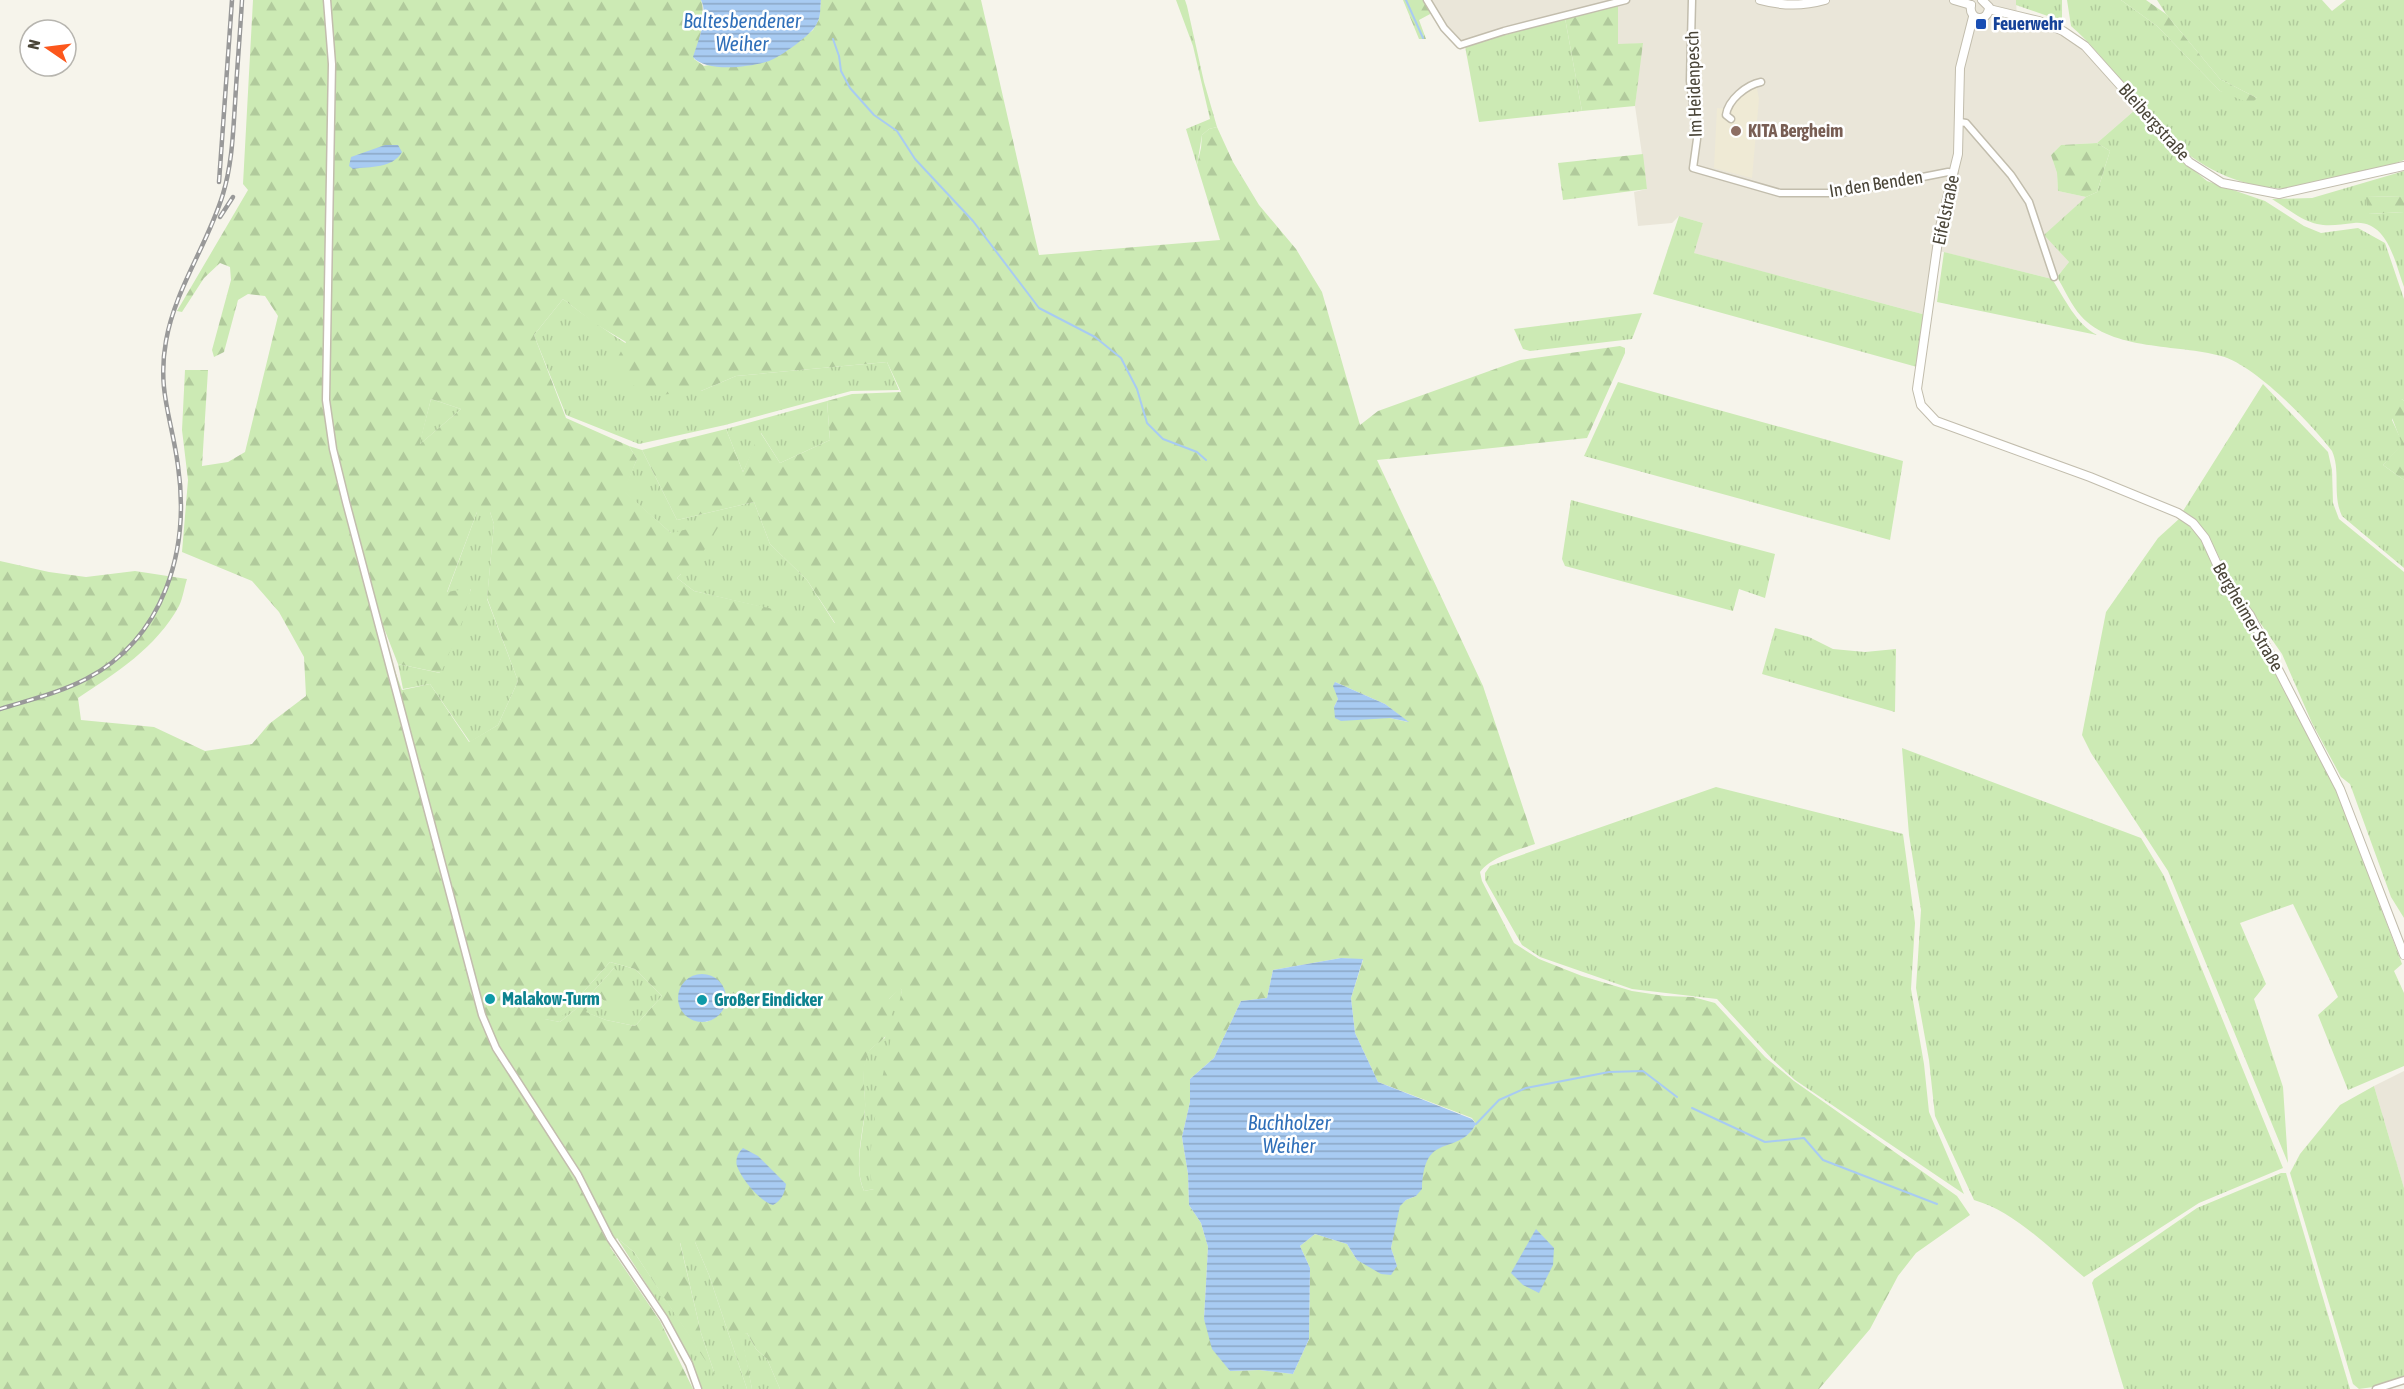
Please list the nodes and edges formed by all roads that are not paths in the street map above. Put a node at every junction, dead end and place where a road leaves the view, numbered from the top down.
1 (327, 0) edge
2 (1427, 0) edge
3 (1626, 0) edge
4 (1692, 0) edge
5 (1760, 0) edge
6 (1825, 0) edge
7 (1969, 1) edge
8 (1989, 9) junction
9 (1973, 16) junction
10 (1761, 82) dead end
11 (1731, 119) dead end
12 (1960, 122) junction
13 (2404, 166) edge
14 (1693, 168) joint
15 (1954, 173) junction
16 (2054, 277) dead end
17 (1921, 405) joint
18 (2404, 955) edge
19 (2404, 1380) edge
20 (698, 1389) edge
21 (2376, 1389) edge

1 - 20 street
2 - 3 street
4 - 14 street, Im Heidenpesch
5 - 6 street
7 - 8 street
7 - 9 street
8 - 9 street
8 - 13 street, Bleibergstraße
9 - 12 street, Eifelstraße
10 - 11 street
12 - 15 street, Eifelstraße
12 - 16 street
14 - 15 street, In den Benden
15 - 17 street, Eifelstraße
17 - 18 street, Bergheimer Straße
19 - 21 street

